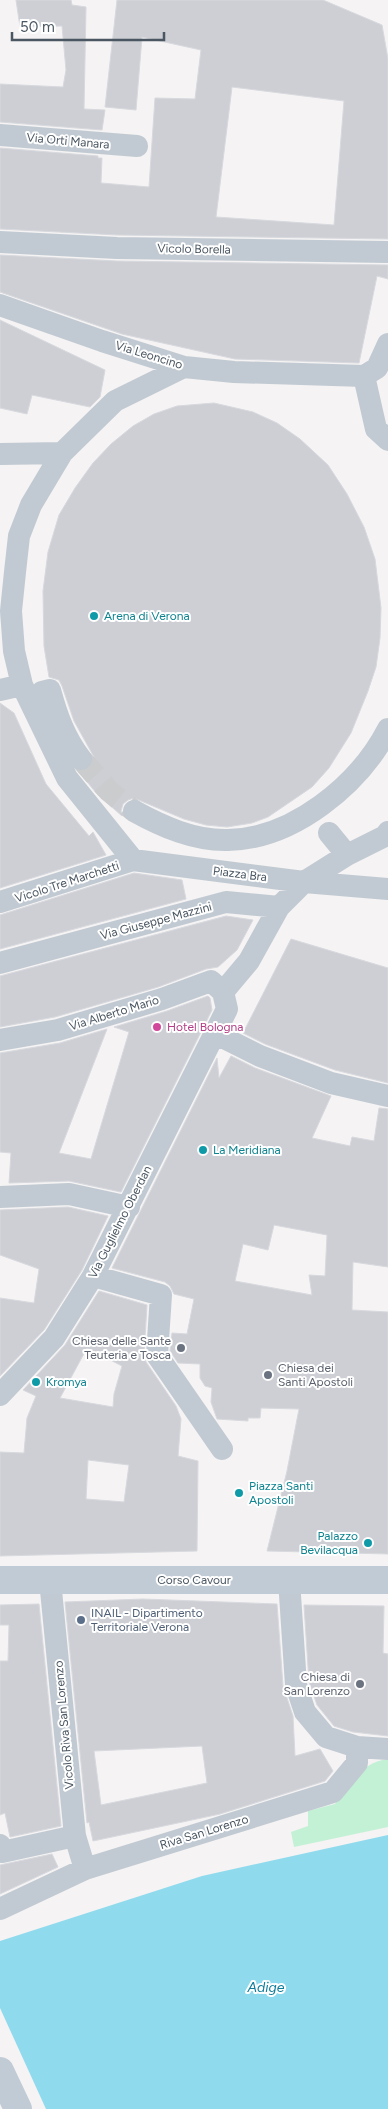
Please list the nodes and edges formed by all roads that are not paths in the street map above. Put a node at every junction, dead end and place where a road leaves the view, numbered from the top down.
1 (0, 135) edge
2 (136, 146) dead end
3 (0, 242) edge
4 (388, 252) edge
5 (0, 305) edge
6 (388, 344) edge
7 (184, 367) junction
8 (364, 376) junction
9 (388, 440) edge
10 (62, 453) junction
11 (0, 454) edge
12 (32, 689) junction
13 (0, 690) edge
14 (388, 729) edge
15 (81, 759) tunnel mouth
16 (134, 811) tunnel mouth
17 (329, 833) dead end
18 (387, 834) edge
19 (347, 855) junction
20 (133, 860) junction
21 (304, 882) junction
22 (388, 889) edge
23 (0, 902) edge
24 (278, 907) junction
25 (0, 963) edge
26 (223, 992) junction
27 (216, 1034) junction
28 (0, 1040) edge
29 (388, 1096) edge
30 (0, 1197) edge
31 (129, 1207) junction
32 (93, 1276) junction
33 (0, 1395) edge
34 (222, 1449) dead end
35 (0, 1580) edge
36 (50, 1580) junction
37 (289, 1580) junction
38 (388, 1580) edge
39 (357, 1747) junction
40 (388, 1749) edge
41 (75, 1836) junction
42 (0, 1845) edge
43 (85, 1869) junction
44 (0, 1909) edge
45 (0, 2071) edge
46 (18, 2109) edge

1 - 2 street, Via Orti Manara
3 - 4 street, Vicolo Borella
5 - 7 street, Via Leoncino
6 - 8 street
7 - 8 street, Via Leoncino
7 - 10 street
8 - 9 street
10 - 11 street
10 - 12 street
12 - 13 street
12 - 15 street
12 - 20 street
14 - 16 street
17 - 19 street
18 - 19 street
19 - 21 street
20 - 21 street, Piazza Bra
20 - 23 street, Vicolo Tre Marchetti
21 - 22 street, Piazza Bra
21 - 24 street
24 - 25 street, Via Giuseppe Mazzini
24 - 26 street
26 - 27 street, Via Guglielmo Oberdan
26 - 28 street, Via Alberto Mario
27 - 29 street
27 - 31 street, Via Guglielmo Oberdan
30 - 31 street
31 - 32 street, Via Guglielmo Oberdan
32 - 33 street, Via Guglielmo Oberdan
32 - 34 street
35 - 36 street, Corso Cavour
36 - 37 street, Corso Cavour
36 - 41 street, Vicolo Riva San Lorenzo
37 - 38 street, Corso Cavour
37 - 39 street
39 - 40 street
39 - 43 street, Riva San Lorenzo
41 - 42 street
41 - 43 street, Vicolo Riva San Lorenzo
43 - 44 street, Riva San Lorenzo
45 - 46 street

